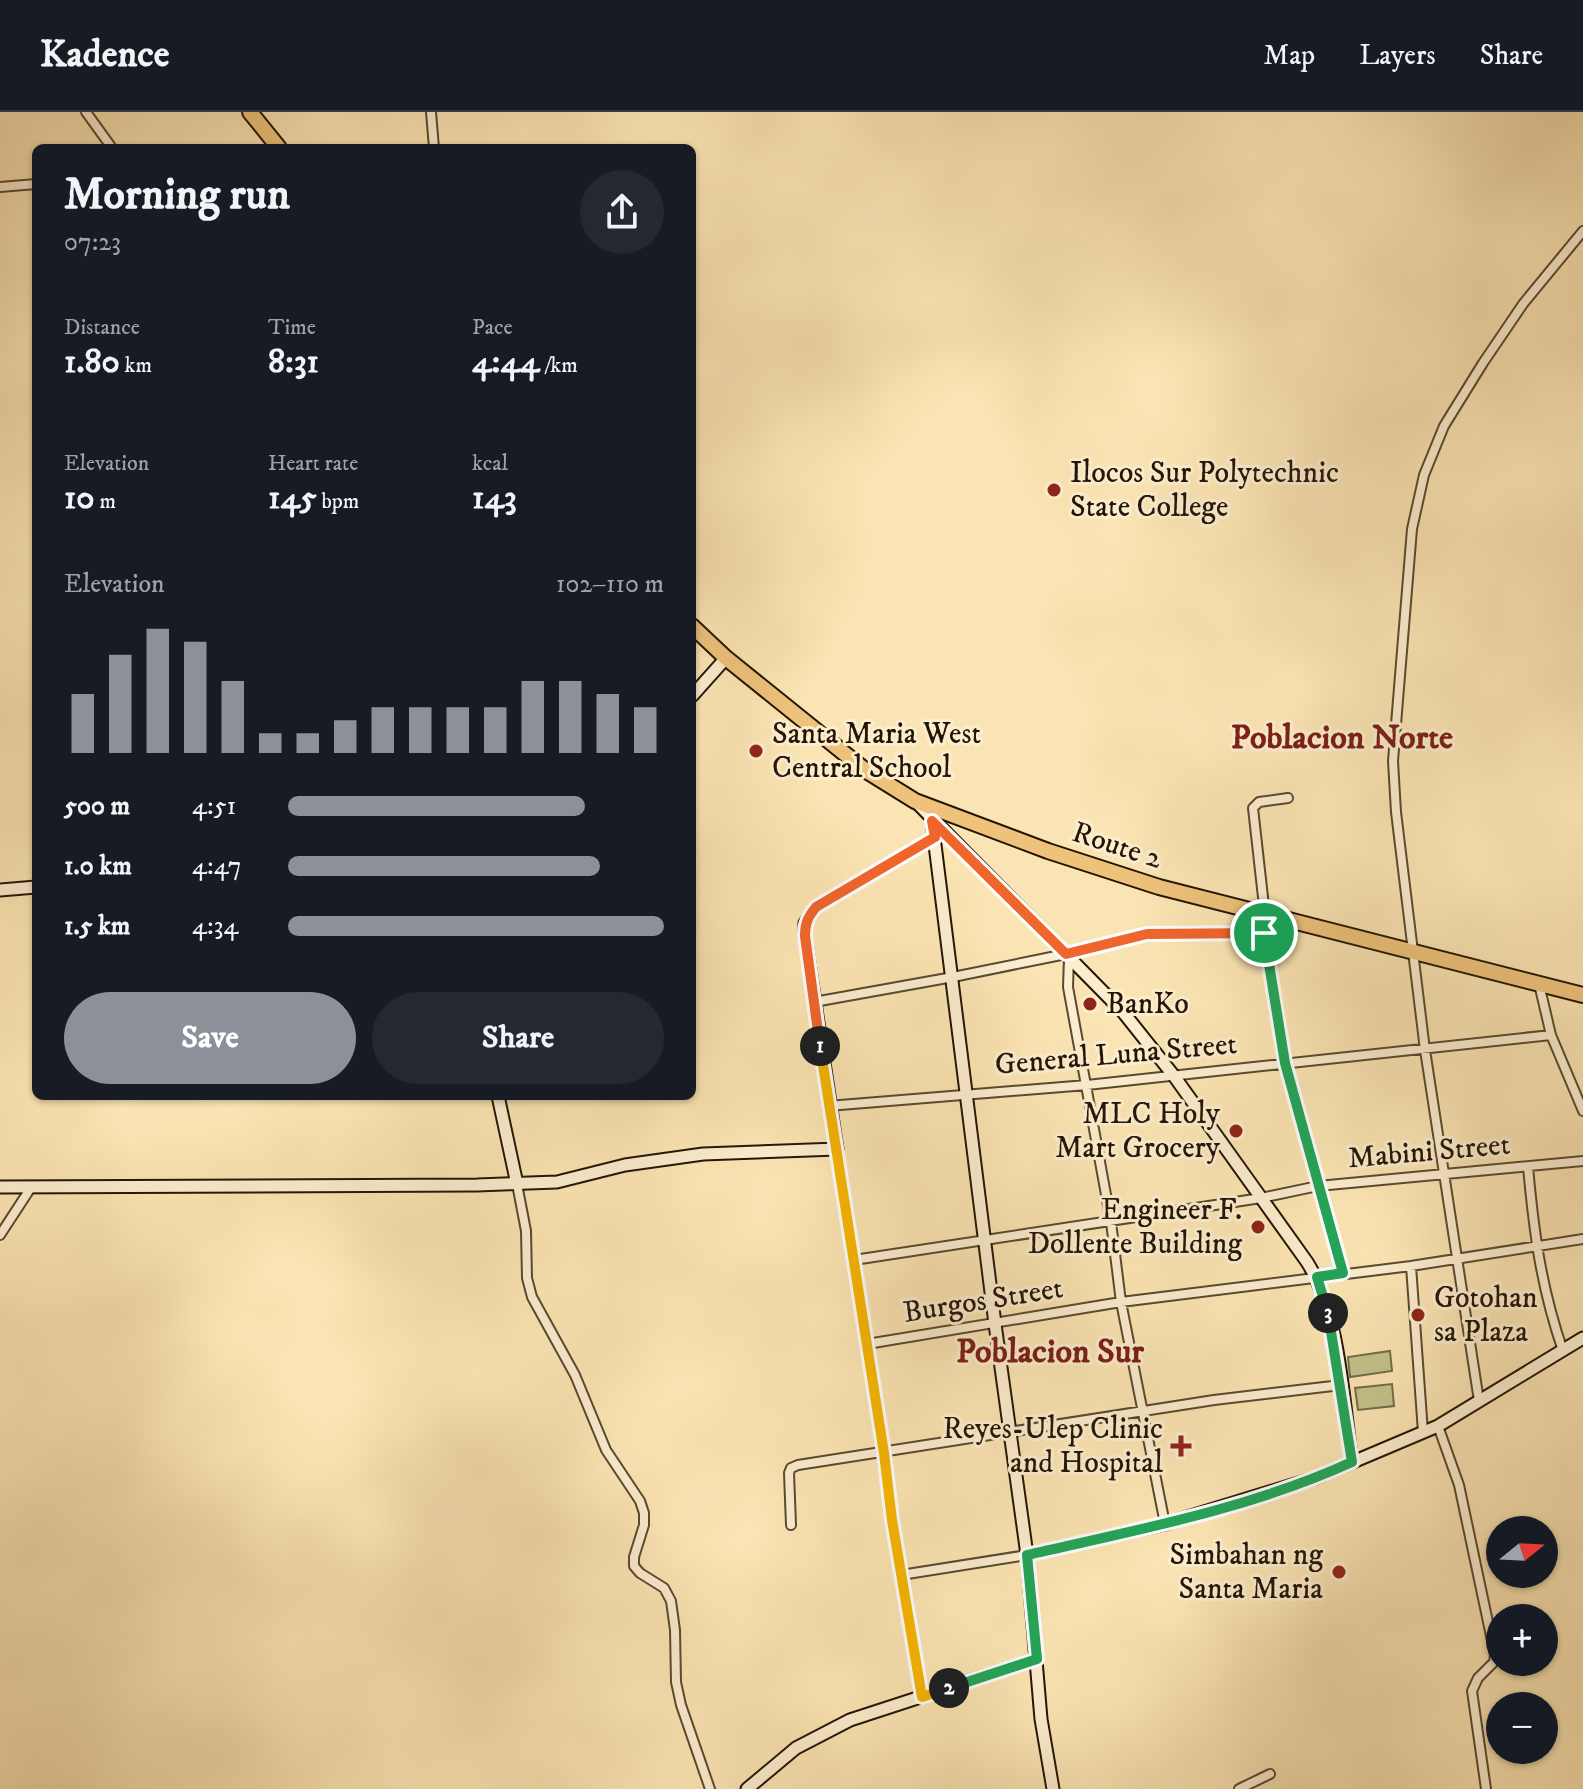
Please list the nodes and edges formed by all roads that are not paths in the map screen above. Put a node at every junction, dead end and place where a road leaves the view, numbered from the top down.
1 (86, 112) edge
2 (250, 112) edge
3 (431, 112) edge
4 (109, 144) edge
5 (276, 144) edge
6 (434, 144) edge
7 (32, 184) edge
8 (0, 187) edge
9 (1583, 231) edge
10 (696, 630) edge
11 (726, 658) junction
12 (696, 692) edge
13 (1288, 798) dead end
14 (915, 801) junction
15 (932, 821) junction
16 (935, 837) junction
17 (32, 887) edge
18 (0, 890) edge
19 (1265, 915) junction
20 (1264, 933) junction
21 (1413, 953) junction
22 (1067, 956) junction
23 (953, 977) junction
24 (1539, 983) junction
25 (1583, 995) edge
26 (814, 1002) junction
27 (1551, 1035) junction
28 (1425, 1050) junction
29 (1285, 1063) junction
30 (1174, 1076) junction
31 (1087, 1085) junction
32 (967, 1093) junction
33 (499, 1100) edge
34 (828, 1106) junction
35 (1583, 1111) edge
36 (837, 1149) junction
37 (1583, 1161) edge
38 (1528, 1167) junction
39 (1444, 1175) junction
40 (513, 1184) junction
41 (32, 1186) junction
42 (1318, 1186) junction
43 (0, 1187) edge
44 (1261, 1198) junction
45 (1111, 1222) junction
46 (0, 1235) edge
47 (1583, 1239) edge
48 (986, 1242) junction
49 (1536, 1246) junction
50 (1456, 1257) junction
51 (854, 1260) junction
52 (1411, 1266) junction
53 (1343, 1273) junction
54 (1317, 1277) junction
55 (1121, 1302) junction
56 (995, 1324) junction
57 (1583, 1338) edge
58 (867, 1344) junction
59 (1563, 1351) junction
60 (1341, 1385) junction
61 (1479, 1401) junction
62 (1143, 1412) junction
63 (1438, 1426) junction
64 (1423, 1432) junction
65 (1010, 1433) junction
66 (884, 1453) junction
67 (1352, 1462) junction
68 (1165, 1524) junction
69 (791, 1525) dead end
70 (1027, 1555) junction
71 (901, 1575) junction
72 (1037, 1659) junction
73 (922, 1697) junction
74 (1270, 1774) dead end
75 (710, 1789) edge
76 (747, 1789) edge
77 (1053, 1789) edge
78 (1239, 1789) edge
79 (1486, 1789) edge

1 - 4 street
2 - 5 highway
3 - 6 street
7 - 8 street
9 - 21 street
10 - 11 highway, Route 2
11 - 12 street
11 - 14 highway, Route 2
13 - 19 street
14 - 15 street
14 - 19 highway, Route 2
15 - 16 street
15 - 22 street
16 - 23 street
16 - 26 street
17 - 18 street
19 - 20 street
19 - 21 highway, Route 2
20 - 22 street
20 - 29 street
21 - 24 highway, Route 2
21 - 28 street
22 - 23 street
22 - 30 street
22 - 31 street
23 - 26 street
23 - 32 street
24 - 25 highway, Route 2
24 - 27 street
26 - 34 street
27 - 28 street, General Luna Street
27 - 35 street
28 - 29 street, General Luna Street
28 - 39 street
29 - 30 street, General Luna Street
29 - 42 street
30 - 31 street, General Luna Street
30 - 44 street
31 - 32 street, General Luna Street
31 - 45 street
32 - 34 street, General Luna Street
32 - 48 street
33 - 40 street
34 - 36 street
36 - 40 street
36 - 51 street
37 - 38 street, Mabini Street
38 - 39 street, Mabini Street
38 - 49 street
39 - 42 street, Mabini Street
39 - 50 street
40 - 41 street
40 - 75 street
41 - 43 street
41 - 46 street
42 - 44 street, Mabini Street
42 - 53 street
44 - 45 street, Mabini Street
44 - 54 street
45 - 48 street, Mabini Street
45 - 55 street
47 - 49 street, Burgos Street
48 - 51 street, Mabini Street
48 - 56 street
49 - 50 street, Burgos Street
49 - 59 street
50 - 52 street, Burgos Street
50 - 61 street
51 - 58 street
52 - 53 street, Burgos Street
52 - 64 street
53 - 54 street, Burgos Street
54 - 55 street, Burgos Street
54 - 60 street
55 - 56 street, Burgos Street
55 - 62 street
56 - 58 street, Burgos Street
56 - 65 street
57 - 59 street
58 - 66 street
59 - 61 street
60 - 62 street
60 - 67 street
61 - 63 street
62 - 65 street
62 - 68 street
63 - 64 street
63 - 79 street
64 - 67 street
65 - 66 street
65 - 70 street
66 - 69 street
66 - 71 street
67 - 68 street
68 - 70 street
70 - 71 street
70 - 72 street
71 - 73 street
72 - 73 street
72 - 77 street
73 - 76 street
74 - 78 street

